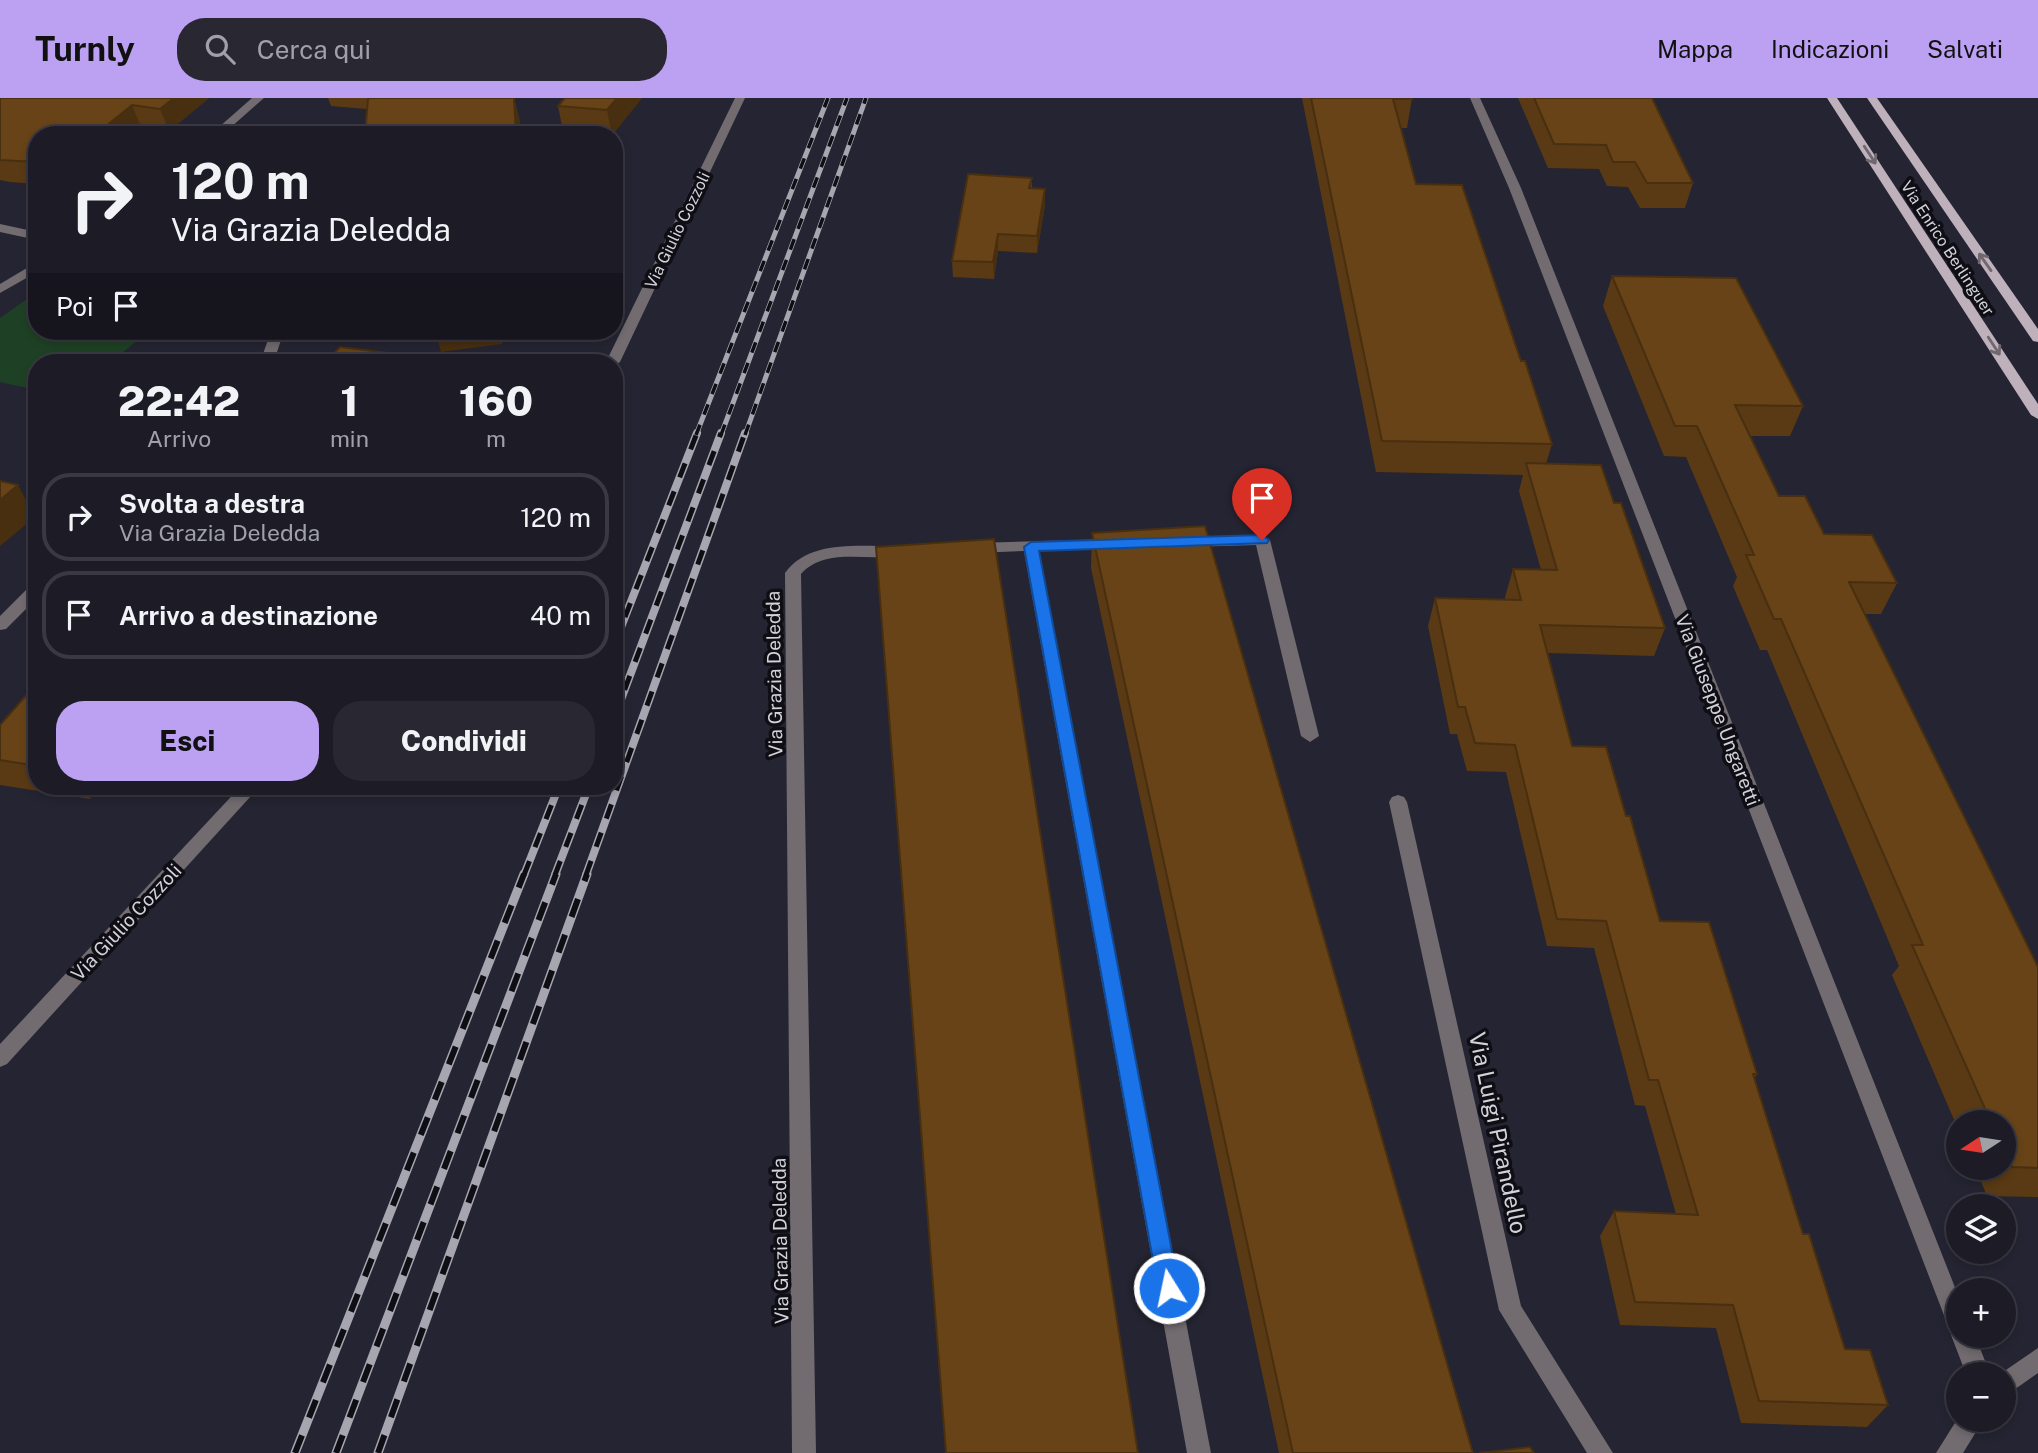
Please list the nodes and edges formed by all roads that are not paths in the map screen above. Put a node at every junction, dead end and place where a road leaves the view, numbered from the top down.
1 (259, 98) edge
2 (740, 98) edge
3 (1475, 98) edge
4 (1832, 98) edge
5 (1872, 98) edge
6 (226, 126) edge
7 (0, 228) edge
8 (28, 234) edge
9 (28, 272) edge
10 (0, 289) edge
11 (2038, 338) edge
12 (617, 354) edge
13 (2038, 415) edge
14 (1167, 542) edge
15 (1126, 544) edge
16 (1031, 547) junction
17 (962, 549) edge
18 (921, 550) edge
19 (28, 598) edge
20 (0, 625) edge
21 (1310, 736) dead end
22 (243, 795) edge
23 (1398, 802) dead end
24 (0, 1058) edge
25 (1946, 1292) edge
26 (2038, 1359) edge
27 (2016, 1376) edge
28 (1963, 1432) edge
29 (804, 1453) edge
30 (1199, 1453) edge
31 (1601, 1453) edge
32 (1948, 1453) edge

1 - 6 street
2 - 12 street, Via Giulio Cozzoli
3 - 25 street, Via Giuseppe Ungaretti
4 -> 13 main road, Via Enrico Berlinguer
11 -> 5 main road, Via Enrico Berlinguer
7 - 8 street
9 - 10 street
14 - 21 street
15 - 16 street
16 - 17 street
16 - 30 street
18 - 29 street, Via Grazia Deledda
19 - 20 street
22 - 24 street, Via Giulio Cozzoli
23 - 31 street, Via Luigi Pirandello
26 - 27 street
28 - 32 street

